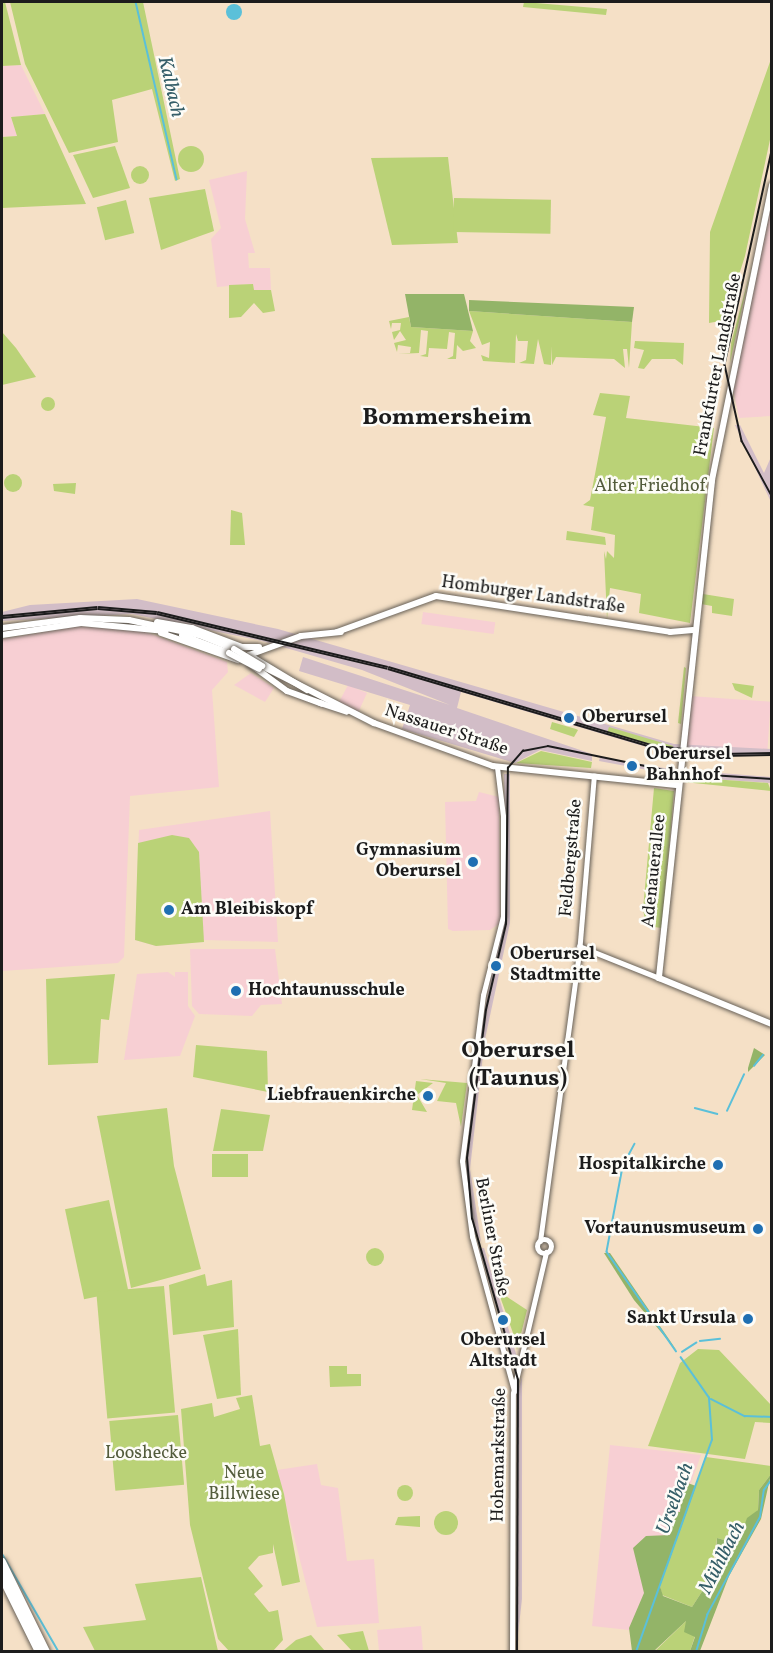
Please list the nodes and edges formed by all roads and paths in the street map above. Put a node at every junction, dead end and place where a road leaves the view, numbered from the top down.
1 (771, 185) edge
2 (144, 624) junction
3 (2, 628) edge
4 (693, 630) junction
5 (2, 635) edge
6 (273, 645) junction
7 (242, 648) junction
8 (265, 650) junction
9 (251, 657) junction
10 (263, 666) junction
11 (322, 704) junction
12 (350, 713) junction
13 (680, 766) joint
14 (497, 767) junction
15 (594, 776) junction
16 (678, 785) junction
17 (579, 946) junction
18 (659, 978) junction
19 (771, 1024) edge
20 (543, 1240) junction
21 (544, 1252) junction
22 (514, 1390) junction
23 (2, 1562) edge
24 (2, 1577) edge
25 (21, 1616) junction
26 (32, 1652) edge
27 (39, 1652) edge
28 (46, 1652) edge
29 (512, 1652) edge

1 - 4 main road, Frankfurter Landstraße
2 - 3 main road
2 - 5 main road
2 - 7 main road
2 - 9 main road
2 - 10 main road, Nassauer Straße, bridge
4 - 6 main road, Homburger Landstraße
4 - 13 main road, Frankfurter Landstraße
6 - 7 main road
6 - 8 main road
6 - 9 main road, Homburger Landstraße
7 - 9 main road
8 - 9 main road
8 - 10 main road
9 - 10 main road
9 - 11 main road
10 - 11 main road, Nassauer Straße
10 - 12 main road, Nassauer Straße
11 - 12 main road, Nassauer Straße
12 - 14 main road, Nassauer Straße
13 - 16 main road, Adenauerallee
14 - 15 main road, Nassauer Straße
14 - 22 street, Berliner Straße
15 - 16 main road, Nassauer Straße
15 - 17 street, Feldbergstraße
16 - 18 main road, Adenauerallee
17 - 18 street
17 - 20 street, Feldbergstraße
18 - 19 main road
20 - 21 street
20 - 21 street
21 - 22 street, Hohemarkstraße
22 - 29 street, Hohemarkstraße
23 - 28 highway
24 - 25 highway
25 - 26 highway
25 - 27 highway

